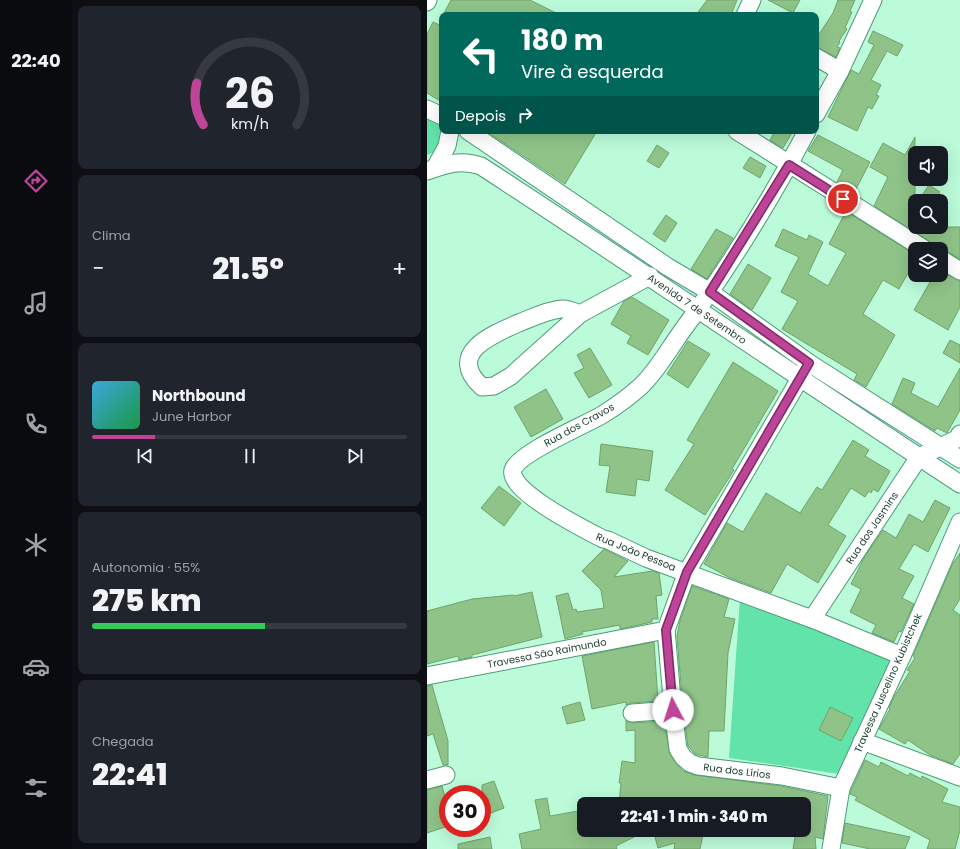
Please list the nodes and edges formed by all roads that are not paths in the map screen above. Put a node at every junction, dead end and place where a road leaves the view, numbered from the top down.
1 (752, 0) edge
2 (873, 0) edge
3 (746, 12) edge
4 (819, 59) edge
5 (839, 71) junction
6 (819, 108) edge
7 (427, 110) edge
8 (439, 115) edge
9 (449, 134) edge
10 (472, 134) edge
11 (742, 134) edge
12 (805, 134) edge
13 (789, 165) junction
14 (431, 170) edge
15 (913, 242) edge
16 (948, 263) edge
17 (668, 267) junction
18 (960, 271) edge
19 (654, 279) junction
20 (710, 292) junction
21 (698, 310) junction
22 (580, 314) junction
23 (809, 363) junction
24 (799, 379) junction
25 (959, 438) edge
26 (941, 446) junction
27 (919, 457) junction
28 (960, 459) edge
29 (520, 460) joint
30 (960, 484) edge
31 (960, 522) edge
32 (687, 572) junction
33 (812, 619) junction
34 (666, 630) junction
35 (902, 656) junction
36 (427, 676) edge
37 (673, 710) junction
38 (632, 713) dead end
39 (862, 741) junction
40 (446, 776) dead end
41 (960, 777) edge
42 (427, 780) edge
43 (841, 788) junction
44 (831, 849) edge

1 - 3 street
2 - 5 street
4 - 5 street
5 - 6 street
7 - 8 street
9 - 14 street
10 - 17 street
11 - 13 street
12 - 13 street, Rua dos Cravos
13 - 15 street
13 - 20 street, Rua dos Cravos
14 - 19 street, Avenida 7 de Setembro
16 - 18 street
17 - 19 street
17 - 20 street
19 - 21 street, Avenida 7 de Setembro
19 - 22 street
20 - 21 street, Rua dos Cravos
20 - 23 street
21 - 24 street, Avenida 7 de Setembro
21 - 29 street, Rua dos Cravos
22 - 22 street
23 - 24 street, Rua dos Lírios
23 - 26 street
24 - 27 street, Avenida 7 de Setembro
24 - 32 street, Rua dos Lírios
25 - 26 street, Rua dos Jasmins
26 - 27 street, Rua dos Jasmins
26 - 28 street
27 - 30 street, Avenida 7 de Setembro
27 - 33 street, Rua dos Jasmins
29 - 32 street, Rua João Pessoa
31 - 35 street, Travessa Juscelino Kubistchek
32 - 33 street, Rua João Pessoa
32 - 34 street, Rua dos Lírios
33 - 35 street, Rua João Pessoa
34 - 36 street, Travessa São Raimundo
34 - 37 street, Rua dos Lírios
35 - 39 street, Travessa Juscelino Kubistchek
37 - 38 street
37 - 43 street, Rua dos Lírios
39 - 41 street
39 - 43 street, Travessa Juscelino Kubistchek
40 - 42 street
43 - 44 street, Travessa Juscelino Kubistchek

